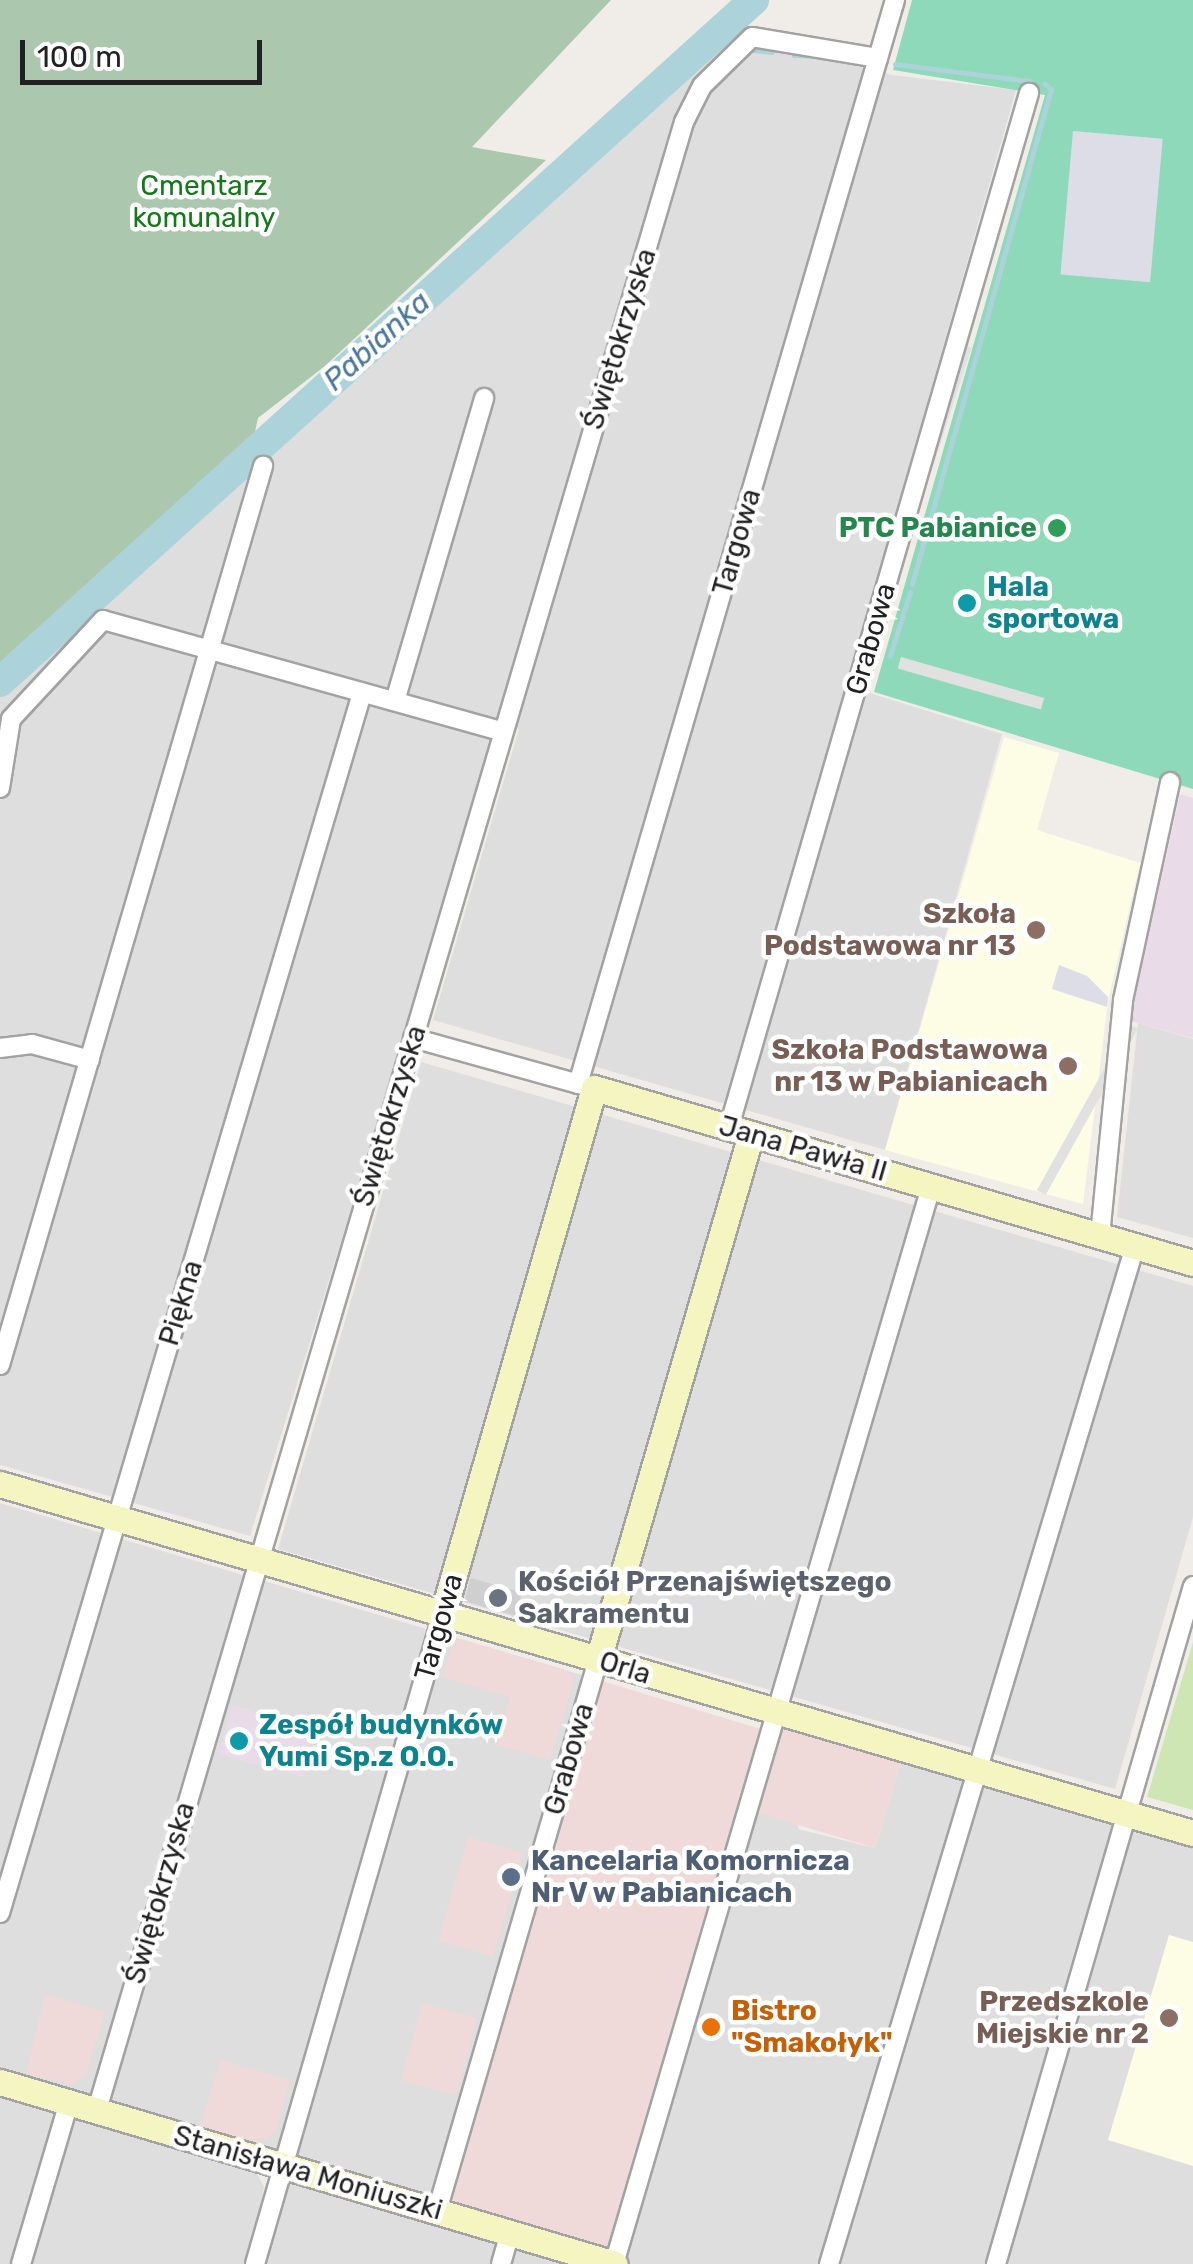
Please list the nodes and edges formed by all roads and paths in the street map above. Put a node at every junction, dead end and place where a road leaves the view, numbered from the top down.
1 (895, 0) edge
2 (878, 58) junction
3 (1028, 93) dead end
4 (484, 398) dead end
5 (263, 466) dead end
6 (212, 649) junction
7 (362, 692) junction
8 (395, 702) junction
9 (503, 732) junction
10 (1170, 782) dead end
11 (0, 788) edge
12 (413, 1038) junction
13 (0, 1048) edge
14 (90, 1060) junction
15 (586, 1086) junction
16 (740, 1131) junction
17 (931, 1187) junction
18 (1100, 1236) junction
19 (1135, 1246) junction
20 (1193, 1263) edge
21 (0, 1365) edge
22 (0, 1484) edge
23 (117, 1517) junction
24 (258, 1560) junction
25 (1193, 1586) edge
26 (443, 1614) junction
27 (598, 1660) junction
28 (777, 1713) junction
29 (979, 1770) junction
30 (1127, 1814) junction
31 (1193, 1833) edge
32 (0, 1913) edge
33 (0, 2082) edge
34 (68, 2102) junction
35 (96, 2110) junction
36 (282, 2166) junction
37 (437, 2211) junction
38 (510, 2233) junction
39 (20, 2264) edge
40 (256, 2264) edge
41 (500, 2264) edge
42 (614, 2264) edge
43 (829, 2264) edge
44 (996, 2264) edge

1 - 2 street, Targowa
2 - 9 street, Świętokrzyska
2 - 15 street, Targowa
3 - 16 street, Grabowa
4 - 8 street
5 - 6 street
6 - 7 street
6 - 11 street
6 - 14 street
7 - 8 street
7 - 23 street, Piękna
8 - 9 street
9 - 12 street, Świętokrzyska
10 - 18 street
12 - 15 street, Jana Pawła II
12 - 24 street, Świętokrzyska
13 - 14 street
14 - 21 street
15 - 16 street, Jana Pawła II
15 - 26 street, Targowa
16 - 17 street, Jana Pawła II
16 - 27 street, Grabowa
17 - 18 street, Jana Pawła II
17 - 28 street
18 - 19 street, Jana Pawła II
19 - 20 street, Jana Pawła II
19 - 29 street
22 - 23 street, Orla
23 - 24 street, Orla
23 - 32 street, Piękna
24 - 26 street, Orla
24 - 35 street, Świętokrzyska
25 - 30 street
26 - 27 street, Orla
26 - 36 street, Targowa
27 - 28 street, Orla
27 - 37 street, Grabowa
28 - 29 street, Orla
28 - 42 street
29 - 30 street, Orla
29 - 43 street
30 - 31 street, Orla
30 - 44 street
33 - 34 street, Stanisława Moniuszki
34 - 35 street, Stanisława Moniuszki
34 - 39 street
35 - 36 street, Stanisława Moniuszki
36 - 37 street, Stanisława Moniuszki
36 - 40 street, Targowa
37 - 38 street, Stanisława Moniuszki
38 - 41 street
38 - 42 street, Stanisława Moniuszki

